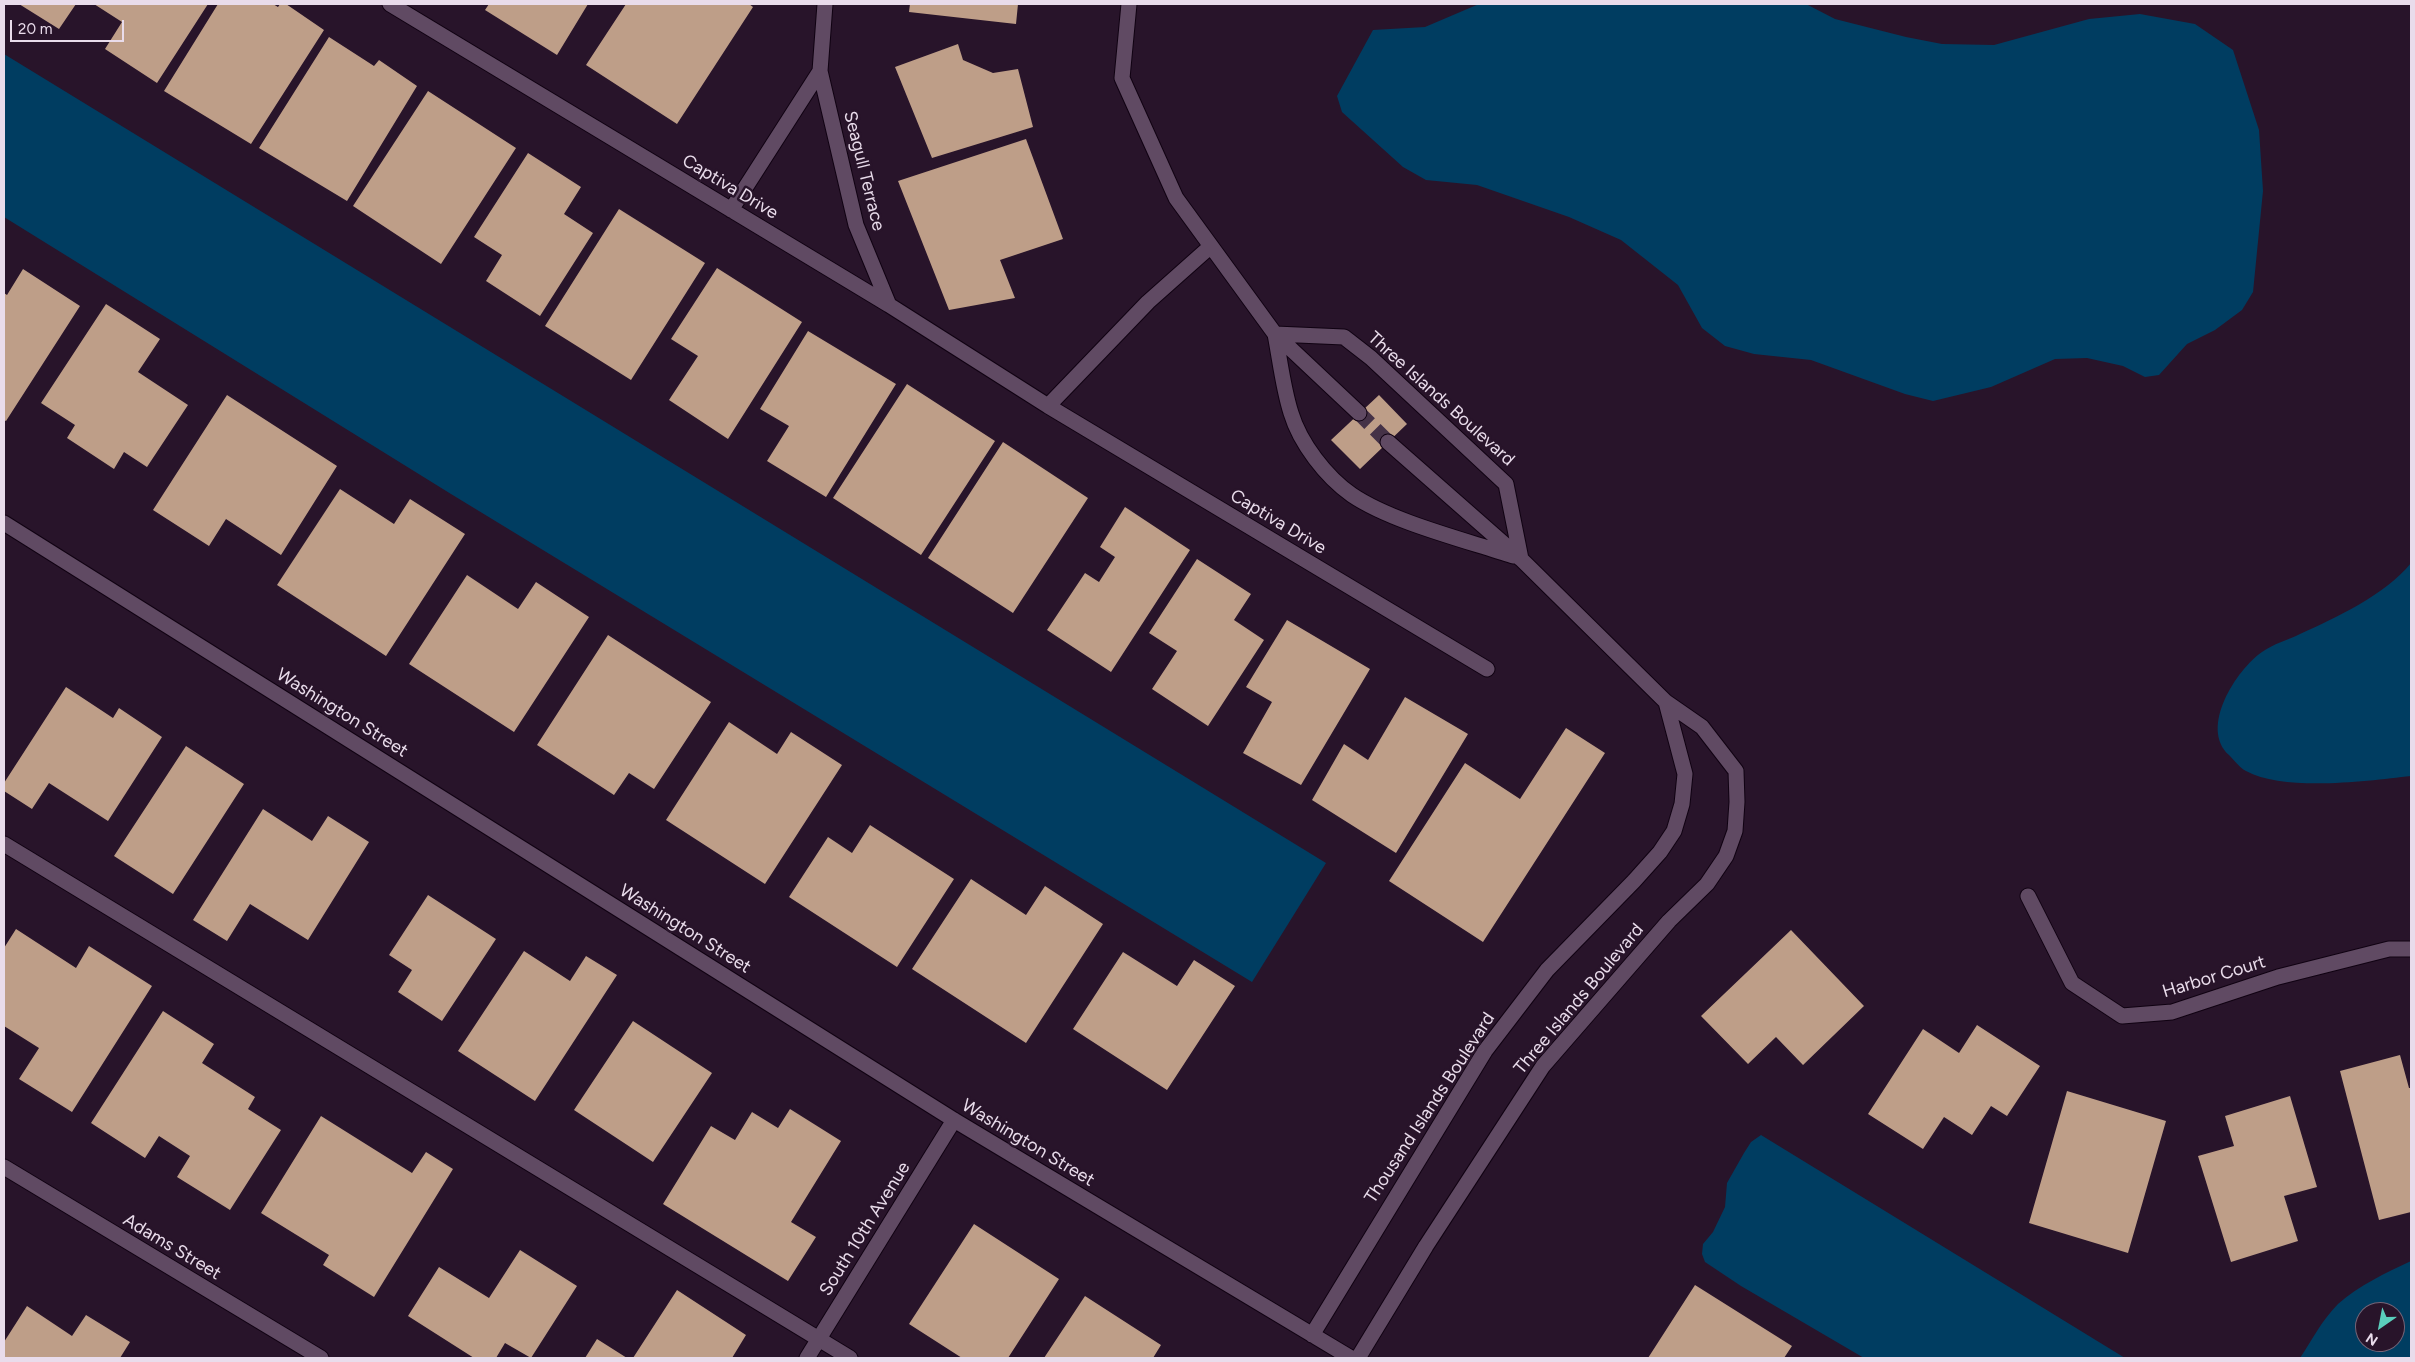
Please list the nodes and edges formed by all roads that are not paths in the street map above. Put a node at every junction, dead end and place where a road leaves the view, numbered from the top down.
1 (390, 4) edge
2 (825, 4) edge
3 (1129, 4) edge
4 (820, 71) junction
5 (731, 210) junction
6 (1212, 246) junction
7 (889, 305) junction
8 (1275, 334) junction
9 (1048, 406) junction
10 (1359, 413) tunnel mouth
11 (1388, 442) tunnel mouth
12 (4, 523) edge
13 (1521, 559) junction
14 (1487, 669) dead end
15 (1666, 702) junction
16 (4, 844) edge
17 (2028, 896) dead end
18 (2411, 949) edge
19 (954, 1120) junction
20 (4, 1167) edge
21 (1312, 1335) junction
22 (819, 1339) junction
23 (321, 1358) edge
24 (807, 1358) edge
25 (850, 1358) edge
26 (1351, 1358) edge
27 (1358, 1358) edge

1 - 5 street, Captiva Drive
2 - 4 street, Seagull Terrace
3 - 6 street
4 - 5 street, Seagull Terrace
4 - 7 street, Seagull Terrace
5 - 7 street, Captiva Drive
6 - 8 street
6 - 9 street
7 - 9 street, Captiva Drive
8 - 10 street
8 - 13 street, Three Islands Boulevard
8 - 13 street
9 - 14 street, Captiva Drive
11 - 13 street
12 - 19 street, Washington Street
13 - 15 street
15 - 21 street, Thousand Islands Boulevard
15 - 27 street, Three Islands Boulevard
16 - 22 street
17 - 18 street, Harbor Court
19 - 21 street, Washington Street
19 - 22 street, South 10th Avenue
20 - 23 street, Adams Street
21 - 26 street, Washington Street
22 - 24 street, South 10th Avenue
22 - 25 street

